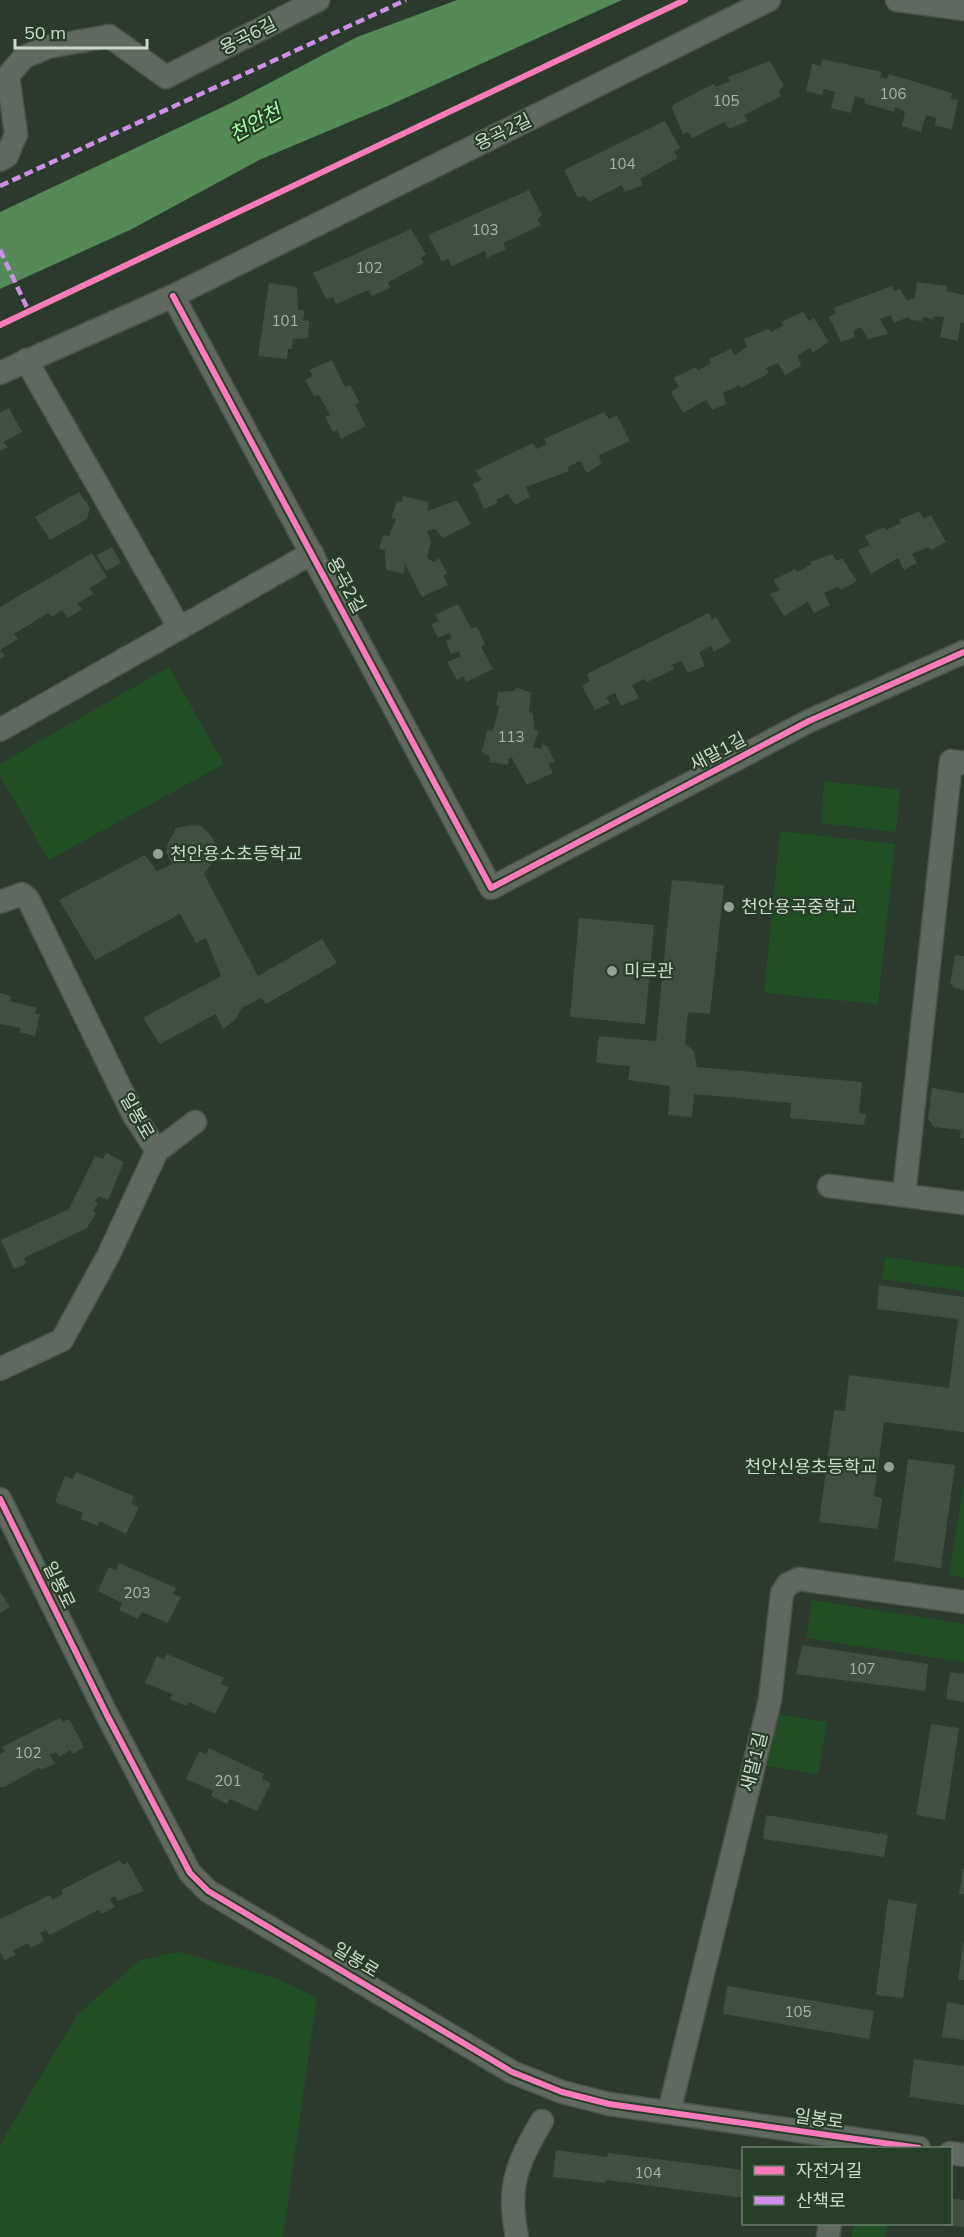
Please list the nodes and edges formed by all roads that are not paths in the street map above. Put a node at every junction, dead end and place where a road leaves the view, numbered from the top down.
1 (318, 0) edge
2 (769, 0) edge
3 (897, 0) edge
4 (964, 9) edge
5 (0, 160) edge
6 (173, 296) junction
7 (26, 360) junction
8 (0, 373) edge
9 (312, 553) junction
10 (179, 627) junction
11 (964, 652) edge
12 (0, 730) edge
13 (958, 762) edge
14 (491, 888) joint
15 (0, 902) edge
16 (195, 1122) dead end
17 (158, 1151) junction
18 (828, 1186) dead end
19 (904, 1195) junction
20 (964, 1203) edge
21 (0, 1369) edge
22 (0, 1499) edge
23 (964, 1602) edge
24 (669, 2112) junction
25 (542, 2121) dead end
26 (837, 2143) edge
27 (903, 2147) edge
28 (517, 2237) edge

1 - 5 street, 용곡6길
2 - 6 street, 용곡2길
3 - 4 street
6 - 7 street, 용곡2길
6 - 9 street, 용곡2길
7 - 8 street, 용곡2길
7 - 10 street
9 - 10 street
9 - 14 street, 용곡2길
10 - 12 street
11 - 14 street, 새말1길
13 - 19 street
15 - 17 street, 일봉로
16 - 17 street
17 - 21 street, 일봉로
18 - 19 street
19 - 20 street
22 - 24 street, 일봉로
23 - 24 street, 새말1길
24 - 26 street, 일봉로
25 - 28 street
26 - 27 street, 일봉로

